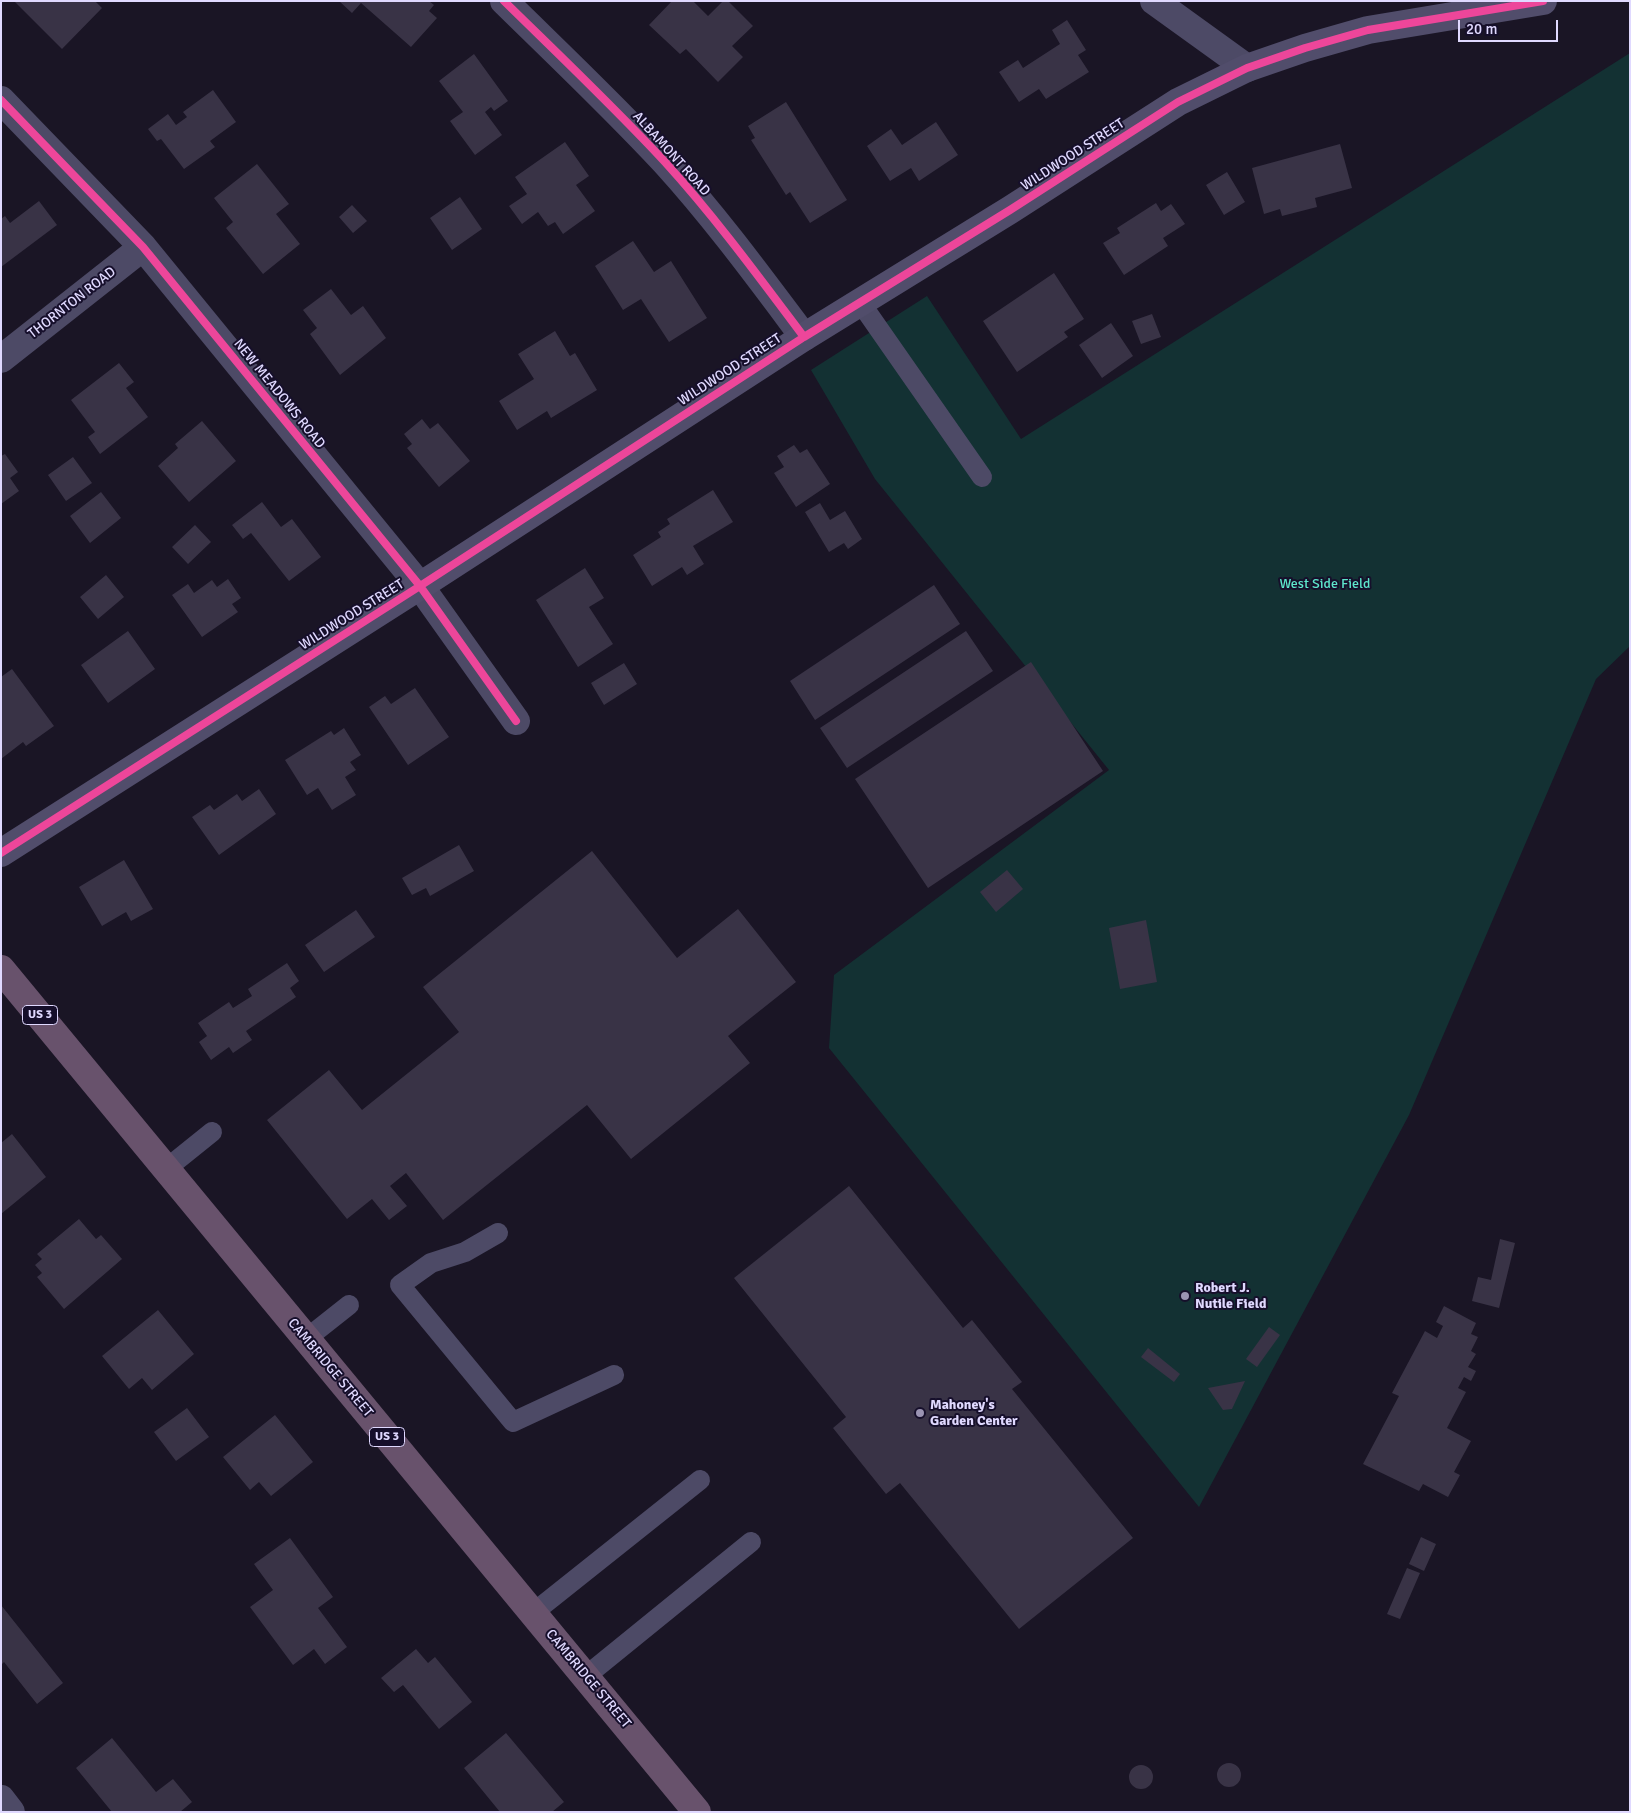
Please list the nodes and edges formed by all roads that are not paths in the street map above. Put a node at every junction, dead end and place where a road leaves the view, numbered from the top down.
1 (504, 1) edge
2 (1154, 1) edge
3 (1544, 1) edge
4 (1247, 68) junction
5 (1, 100) edge
6 (143, 247) junction
7 (860, 302) junction
8 (804, 337) junction
9 (1, 359) edge
10 (982, 477) dead end
11 (420, 586) junction
12 (516, 721) dead end
13 (1, 853) edge
14 (1, 969) edge
15 (212, 1132) dead end
16 (166, 1168) junction
17 (498, 1233) dead end
18 (349, 1305) dead end
19 (306, 1339) junction
20 (614, 1375) dead end
21 (700, 1480) dead end
22 (751, 1542) dead end
23 (533, 1613) junction
24 (586, 1676) junction
25 (1, 1800) edge
26 (11, 1812) edge
27 (697, 1812) edge

1 - 8 street, ALBAMONT ROAD
2 - 4 street
3 - 4 street, WILDWOOD STREET
4 - 7 street, WILDWOOD STREET
5 - 6 street, NEW MEADOWS ROAD
6 - 9 street, THORNTON ROAD
6 - 11 street, NEW MEADOWS ROAD
7 - 8 street, WILDWOOD STREET
7 - 10 lane
8 - 11 street, WILDWOOD STREET
11 - 12 street, NEW MEADOWS ROAD
11 - 13 street, WILDWOOD STREET
14 - 16 highway, CAMBRIDGE STREET / US 3
15 - 16 lane
16 - 19 highway, CAMBRIDGE STREET / US 3
17 - 20 lane
18 - 19 lane
19 - 23 highway, CAMBRIDGE STREET / US 3
21 - 23 lane
22 - 24 lane
23 - 24 highway, CAMBRIDGE STREET / US 3
24 - 27 highway, CAMBRIDGE STREET / US 3
25 - 26 street

